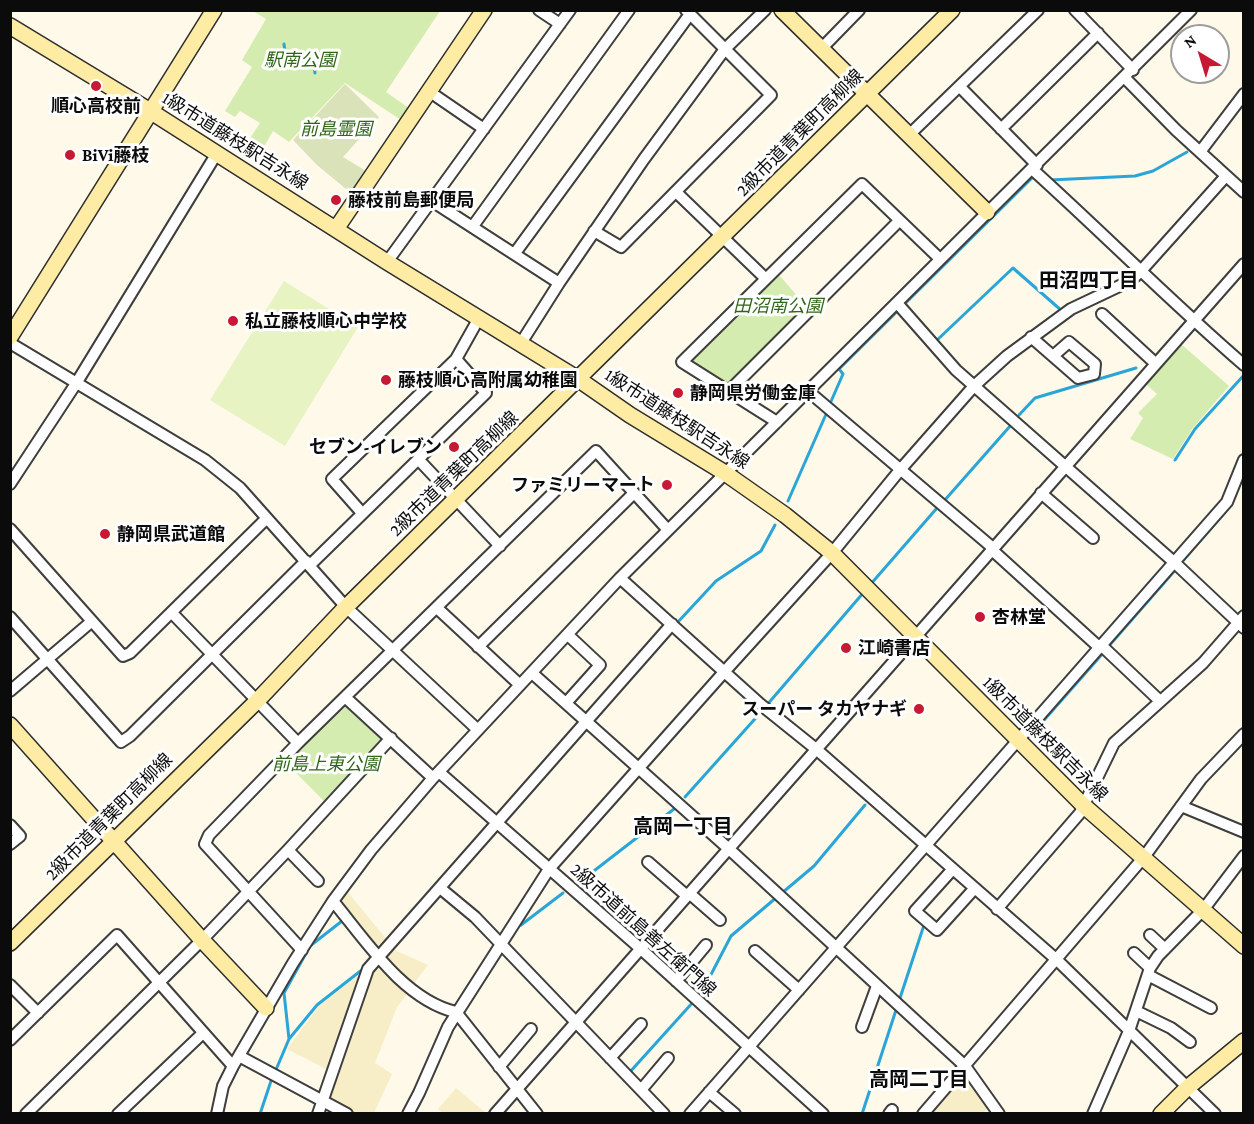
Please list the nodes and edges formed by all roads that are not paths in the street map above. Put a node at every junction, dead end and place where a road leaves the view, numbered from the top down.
1 (484, 10) edge
2 (539, 10) edge
3 (570, 10) edge
4 (629, 10) edge
5 (765, 10) edge
6 (782, 10) edge
7 (859, 10) edge
8 (952, 10) edge
9 (1075, 10) edge
10 (1191, 10) edge
11 (213, 11) edge
12 (688, 12) edge
13 (1030, 13) edge
14 (560, 24) junction
15 (10, 26) edge
16 (1098, 33) junction
17 (725, 49) junction
18 (820, 49) junction
19 (1129, 74) junction
20 (960, 87) junction
21 (430, 92) junction
22 (867, 94) junction
23 (1244, 94) edge
24 (150, 111) junction
25 (484, 129) junction
26 (1000, 129) junction
27 (909, 135) junction
28 (1200, 152) junction
29 (217, 153) junction
30 (1035, 170) junction
31 (1226, 176) junction
32 (676, 192) junction
33 (1244, 192) edge
34 (432, 201) junction
35 (987, 212) junction
36 (899, 221) junction
37 (473, 226) junction
38 (336, 230) junction
39 (594, 231) junction
40 (723, 237) junction
41 (515, 253) junction
42 (940, 260) junction
43 (387, 262) junction
44 (1244, 264) edge
45 (1140, 272) junction
46 (765, 278) junction
47 (559, 283) junction
48 (900, 306) junction
49 (1102, 314) dead end
50 (479, 318) junction
51 (1194, 320) junction
52 (10, 337) edge
53 (1031, 337) junction
54 (10, 343) edge
55 (521, 343) junction
56 (1053, 356) dead end
57 (456, 359) junction
58 (1155, 363) junction
59 (1244, 365) edge
60 (578, 379) junction
61 (77, 382) junction
62 (974, 386) junction
63 (808, 391) junction
64 (728, 392) junction
65 (777, 422) junction
66 (418, 459) junction
67 (1244, 460) edge
68 (1064, 466) junction
69 (900, 470) junction
70 (725, 473) junction
71 (10, 484) edge
72 (634, 493) junction
73 (1041, 493) junction
74 (456, 500) junction
75 (362, 513) junction
76 (266, 519) junction
77 (10, 529) edge
78 (668, 530) junction
79 (1093, 538) dead end
80 (500, 546) junction
81 (992, 548) junction
82 (832, 553) junction
83 (308, 563) junction
84 (1178, 566) junction
85 (620, 578) junction
86 (346, 607) junction
87 (437, 608) junction
88 (172, 613) junction
89 (10, 617) edge
90 (91, 622) junction
91 (1242, 623) edge
92 (672, 624) junction
93 (568, 635) junction
94 (916, 636) junction
95 (478, 647) junction
96 (1104, 649) junction
97 (393, 651) junction
98 (213, 655) junction
99 (48, 659) junction
100 (725, 671) junction
101 (532, 673) junction
102 (520, 686) junction
103 (10, 691) edge
104 (345, 697) junction
105 (257, 701) junction
106 (1160, 701) junction
107 (566, 703) junction
108 (587, 722) junction
109 (10, 725) edge
110 (478, 730) junction
111 (1243, 735) edge
112 (391, 738) junction
113 (1018, 741) junction
114 (298, 743) junction
115 (816, 749) junction
116 (639, 767) junction
117 (436, 775) junction
118 (1083, 805) junction
119 (1181, 806) junction
120 (498, 822) junction
121 (10, 825) edge
122 (1244, 832) edge
123 (112, 841) junction
124 (10, 844) edge
125 (925, 847) junction
126 (729, 849) junction
127 (288, 850) junction
128 (1244, 856) edge
129 (1144, 857) junction
130 (648, 862) dead end
131 (549, 868) junction
132 (952, 870) junction
133 (318, 881) dead end
134 (440, 888) junction
135 (974, 889) junction
136 (249, 891) junction
137 (688, 895) junction
138 (333, 901) junction
139 (997, 909) junction
140 (1203, 910) junction
141 (720, 920) dead end
142 (1150, 935) dead end
143 (202, 940) junction
144 (10, 943) edge
145 (706, 945) dead end
146 (501, 946) junction
147 (1244, 946) edge
148 (835, 948) junction
149 (641, 949) junction
150 (1165, 949) junction
151 (302, 950) junction
152 (755, 951) dead end
153 (1134, 953) dead end
154 (379, 957) junction
155 (1057, 960) junction
156 (1149, 972) junction
157 (676, 981) junction
158 (159, 983) junction
159 (10, 985) edge
160 (877, 986) junction
161 (799, 990) junction
162 (266, 1008) junction
163 (1211, 1008) dead end
164 (1136, 1011) junction
165 (456, 1012) junction
166 (38, 1013) junction
167 (576, 1022) junction
168 (641, 1024) dead end
169 (862, 1027) dead end
170 (531, 1029) dead end
171 (1129, 1031) junction
172 (203, 1034) junction
173 (10, 1040) edge
174 (1244, 1041) edge
175 (1190, 1042) dead end
176 (749, 1047) junction
177 (239, 1056) junction
178 (610, 1058) junction
179 (668, 1058) dead end
180 (233, 1066) junction
181 (965, 1066) junction
182 (499, 1067) junction
183 (517, 1088) junction
184 (1187, 1088) junction
185 (641, 1090) junction
186 (710, 1092) junction
187 (322, 1100) junction
188 (121, 1112) edge
189 (26, 1113) edge
190 (217, 1113) edge
191 (318, 1113) edge
192 (347, 1113) edge
193 (408, 1113) edge
194 (495, 1113) edge
195 (537, 1113) edge
196 (664, 1113) edge
197 (690, 1113) edge
198 (735, 1113) edge
199 (821, 1113) edge
200 (923, 1113) edge
201 (999, 1113) edge
202 (1093, 1113) edge
203 (1161, 1113) edge
204 (1215, 1113) edge

1 - 21 street
2 - 14 street
3 - 14 street
4 - 37 street
5 - 17 street
6 - 18 street
7 - 18 street
8 - 22 street, 2級市道青葉町高柳線
9 - 16 street
10 - 19 street
11 - 24 street
12 - 17 street
12 - 41 street
13 - 20 street
14 - 25 street
15 - 24 street, 1級市道藤枝駅吉永線
16 - 19 street
16 - 26 street
17 - 32 street
17 - 39 street
18 - 22 street
19 - 28 street
19 - 30 street
20 - 26 street
20 - 27 street
21 - 25 street
21 - 38 street
22 - 27 street
22 - 40 street, 2級市道青葉町高柳線
23 - 28 street
24 - 29 street, 1級市道藤枝駅吉永線
24 - 52 street
25 - 34 street
26 - 30 street
27 - 35 street
28 - 31 street
29 - 38 street, 1級市道藤枝駅吉永線
29 - 61 street
30 - 35 street
30 - 45 street
31 - 33 street
31 - 45 street
32 - 39 street
32 - 40 street
34 - 37 street
34 - 43 street
35 - 42 street
36 - 42 street
36 - 46 street
36 - 64 street
37 - 41 street
38 - 43 street, 1級市道藤枝駅吉永線
39 - 47 street
40 - 46 street
40 - 60 street, 2級市道青葉町高柳線
41 - 47 street
42 - 48 street
43 - 50 street, 1級市道藤枝駅吉永線
44 - 51 street
45 - 51 street
45 - 53 street
46 - 64 street
47 - 55 street
48 - 62 street
48 - 63 street
49 - 58 street
50 - 55 street, 1級市道藤枝駅吉永線
50 - 57 street
51 - 58 street
51 - 59 street
53 - 56 street
53 - 62 street
54 - 61 street
55 - 60 street, 1級市道藤枝駅吉永線
57 - 66 street
57 - 75 street
58 - 68 street
60 - 70 street, 1級市道藤枝駅吉永線
60 - 74 street, 2級市道青葉町高柳線
61 - 71 street
61 - 76 street
62 - 68 street
62 - 69 street
63 - 65 street
63 - 69 street
64 - 65 street
65 - 70 street
66 - 74 street
66 - 75 street
67 - 84 street
68 - 73 street
68 - 84 street
69 - 81 street
69 - 82 street
70 - 78 street
70 - 82 street, 1級市道藤枝駅吉永線
72 - 78 street
72 - 80 street
72 - 95 street
73 - 79 street
73 - 81 street
74 - 80 street
74 - 86 street, 2級市道青葉町高柳線
75 - 83 street
76 - 83 street
76 - 88 street
77 - 90 street
78 - 85 street
80 - 87 street
81 - 94 street
81 - 96 street
82 - 94 street, 1級市道藤枝駅吉永線
82 - 100 street
83 - 86 street
83 - 98 street
84 - 91 street
84 - 96 street
85 - 92 street
85 - 93 street
86 - 97 street
86 - 105 street, 2級市道青葉町高柳線
87 - 95 street
87 - 97 street
88 - 90 street
88 - 98 street
89 - 99 street
90 - 99 street
91 - 106 street
92 - 100 street
92 - 108 street
93 - 101 street
93 - 107 street
94 - 113 street, 1級市道藤枝駅吉永線
94 - 115 street
95 - 102 street
96 - 106 street
96 - 113 street
97 - 104 street
97 - 110 street
98 - 99 street
98 - 105 street
99 - 103 street
100 - 115 street
100 - 116 street
101 - 102 street
101 - 107 street
102 - 110 street
104 - 112 street, 2級市道前島善左衛門線
104 - 114 street
105 - 114 street
105 - 123 street, 2級市道青葉町高柳線
106 - 118 street
107 - 108 street
108 - 116 street
108 - 120 street
109 - 123 street
110 - 117 street
111 - 119 street
112 - 117 street, 2級市道前島善左衛門線
112 - 127 street
113 - 118 street, 1級市道藤枝駅吉永線
113 - 125 street
114 - 136 street
115 - 125 street
115 - 126 street
116 - 126 street
116 - 131 street
117 - 120 street, 2級市道前島善左衛門線
117 - 138 street
118 - 129 street, 1級市道藤枝駅吉永線
118 - 139 street
119 - 122 street
119 - 129 street
120 - 131 street, 2級市道前島善左衛門線
120 - 134 street
121 - 124 street
123 - 143 street
123 - 144 street, 2級市道青葉町高柳線
125 - 132 street
125 - 148 street
126 - 137 street
126 - 148 street
127 - 133 street
127 - 136 street
128 - 140 street
129 - 140 street, 1級市道藤枝駅吉永線
129 - 155 street
130 - 137 street
131 - 146 street
131 - 149 street, 2級市道前島善左衛門線
132 - 135 street
132 - 135 street
134 - 146 street
134 - 154 street
135 - 139 street
136 - 143 street
136 - 151 street
137 - 141 street
137 - 149 street
138 - 151 street
138 - 154 street
139 - 155 street
140 - 147 street, 1級市道藤枝駅吉永線
140 - 150 street
142 - 150 street
143 - 158 street
143 - 162 street
145 - 157 street
146 - 165 street
146 - 167 street
148 - 160 street
148 - 161 street
149 - 157 street, 2級市道前島善左衛門線
149 - 167 street
150 - 156 street
151 - 162 street
152 - 161 street
153 - 156 street
154 - 165 street
154 - 187 street
155 - 171 street
155 - 181 street
156 - 163 street
156 - 164 street
157 - 176 street, 2級市道前島善左衛門線
158 - 166 street
158 - 172 street
158 - 189 street
159 - 166 street
160 - 169 street
160 - 181 street
161 - 176 street
162 - 177 street
164 - 171 street
164 - 175 street
165 - 182 street
165 - 193 street
166 - 173 street
167 - 178 street
167 - 183 street
168 - 178 street
170 - 182 street
171 - 184 street
171 - 202 street
172 - 180 street
172 - 188 street
174 - 184 street
176 - 186 street
176 - 199 street, 2級市道前島善左衛門線
177 - 180 street
177 - 187 street
178 - 185 street
179 - 185 street
180 - 190 street
181 - 200 street
181 - 201 street
182 - 183 street
183 - 194 street
183 - 195 street
184 - 203 street
184 - 204 street
185 - 196 street
186 - 197 street
186 - 198 street
187 - 191 street
187 - 192 street

